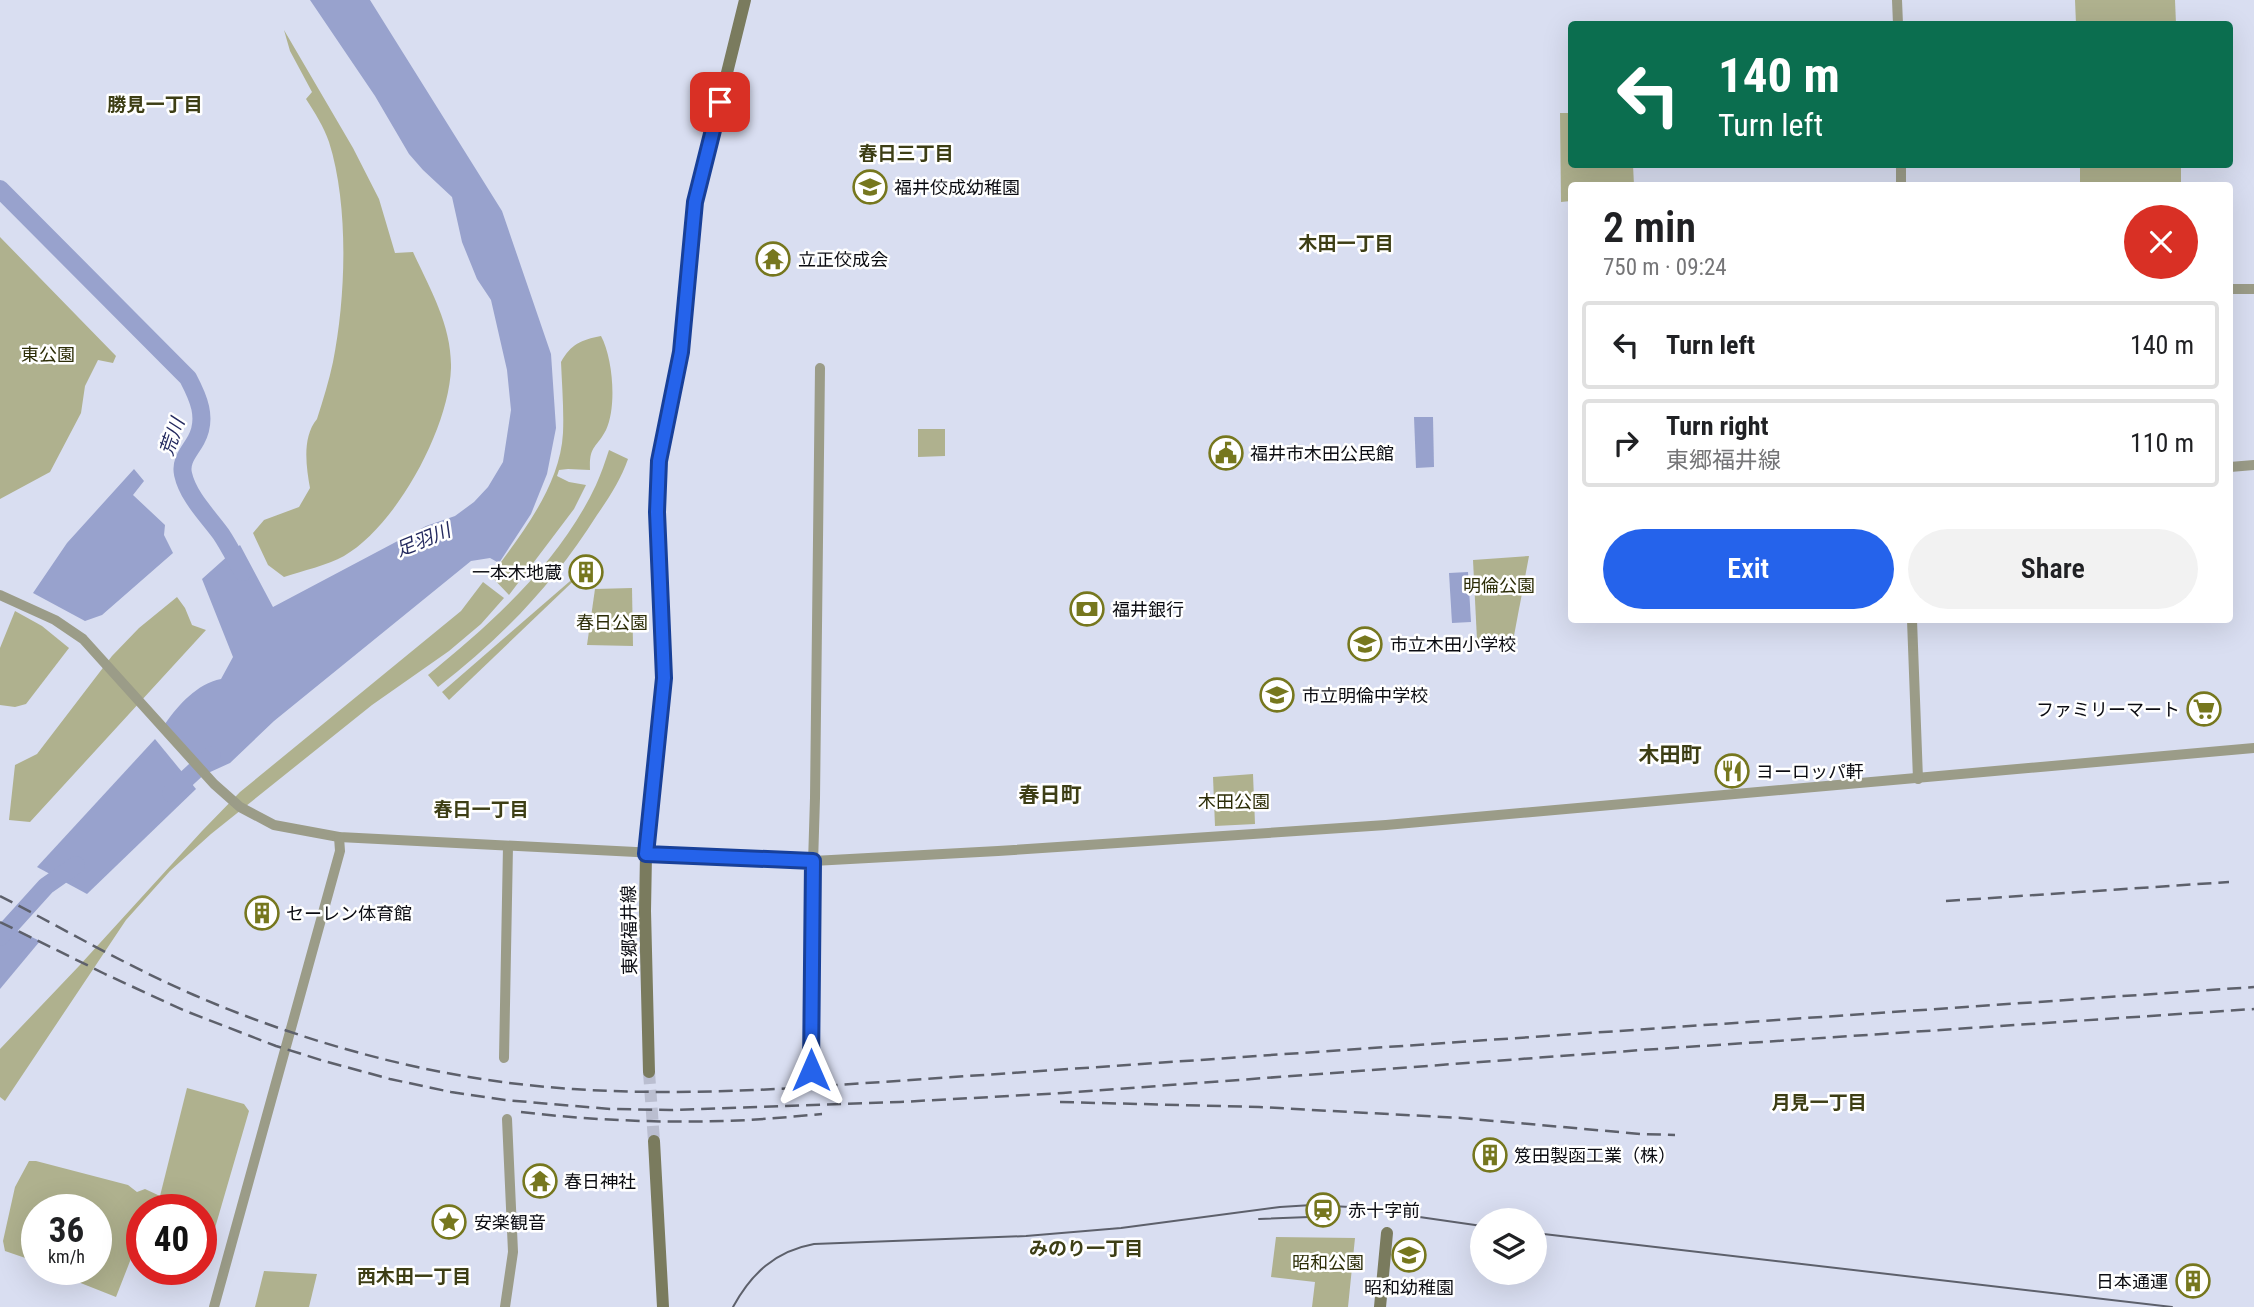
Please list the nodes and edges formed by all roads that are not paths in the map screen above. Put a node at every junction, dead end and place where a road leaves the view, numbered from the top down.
1 (745, 0) edge
2 (1897, 0) edge
3 (1898, 21) edge
4 (2233, 289) edge
5 (2254, 289) edge
6 (820, 368) dead end
7 (2254, 465) edge
8 (2233, 467) edge
9 (0, 595) edge
10 (1912, 623) edge
11 (2254, 748) edge
12 (1918, 779) junction
13 (339, 837) junction
14 (508, 846) junction
15 (646, 854) junction
16 (813, 861) junction
17 (504, 1058) dead end
18 (811, 1070) dead end
19 (649, 1072) tunnel mouth
20 (507, 1119) dead end
21 (654, 1141) tunnel mouth
22 (1387, 1233) dead end
23 (214, 1307) edge
24 (505, 1307) edge
25 (663, 1307) edge
26 (1380, 1307) edge

1 - 15 main road, 東郷福井線
2 - 3 street
4 - 5 street
6 - 16 street
7 - 8 street
9 - 13 street
10 - 12 street
11 - 12 street
12 - 16 street
13 - 14 street
13 - 23 street
14 - 15 street
14 - 17 street
15 - 16 street
15 - 19 main road, 東郷福井線
16 - 18 street
20 - 24 street
21 - 25 main road
22 - 26 main road

